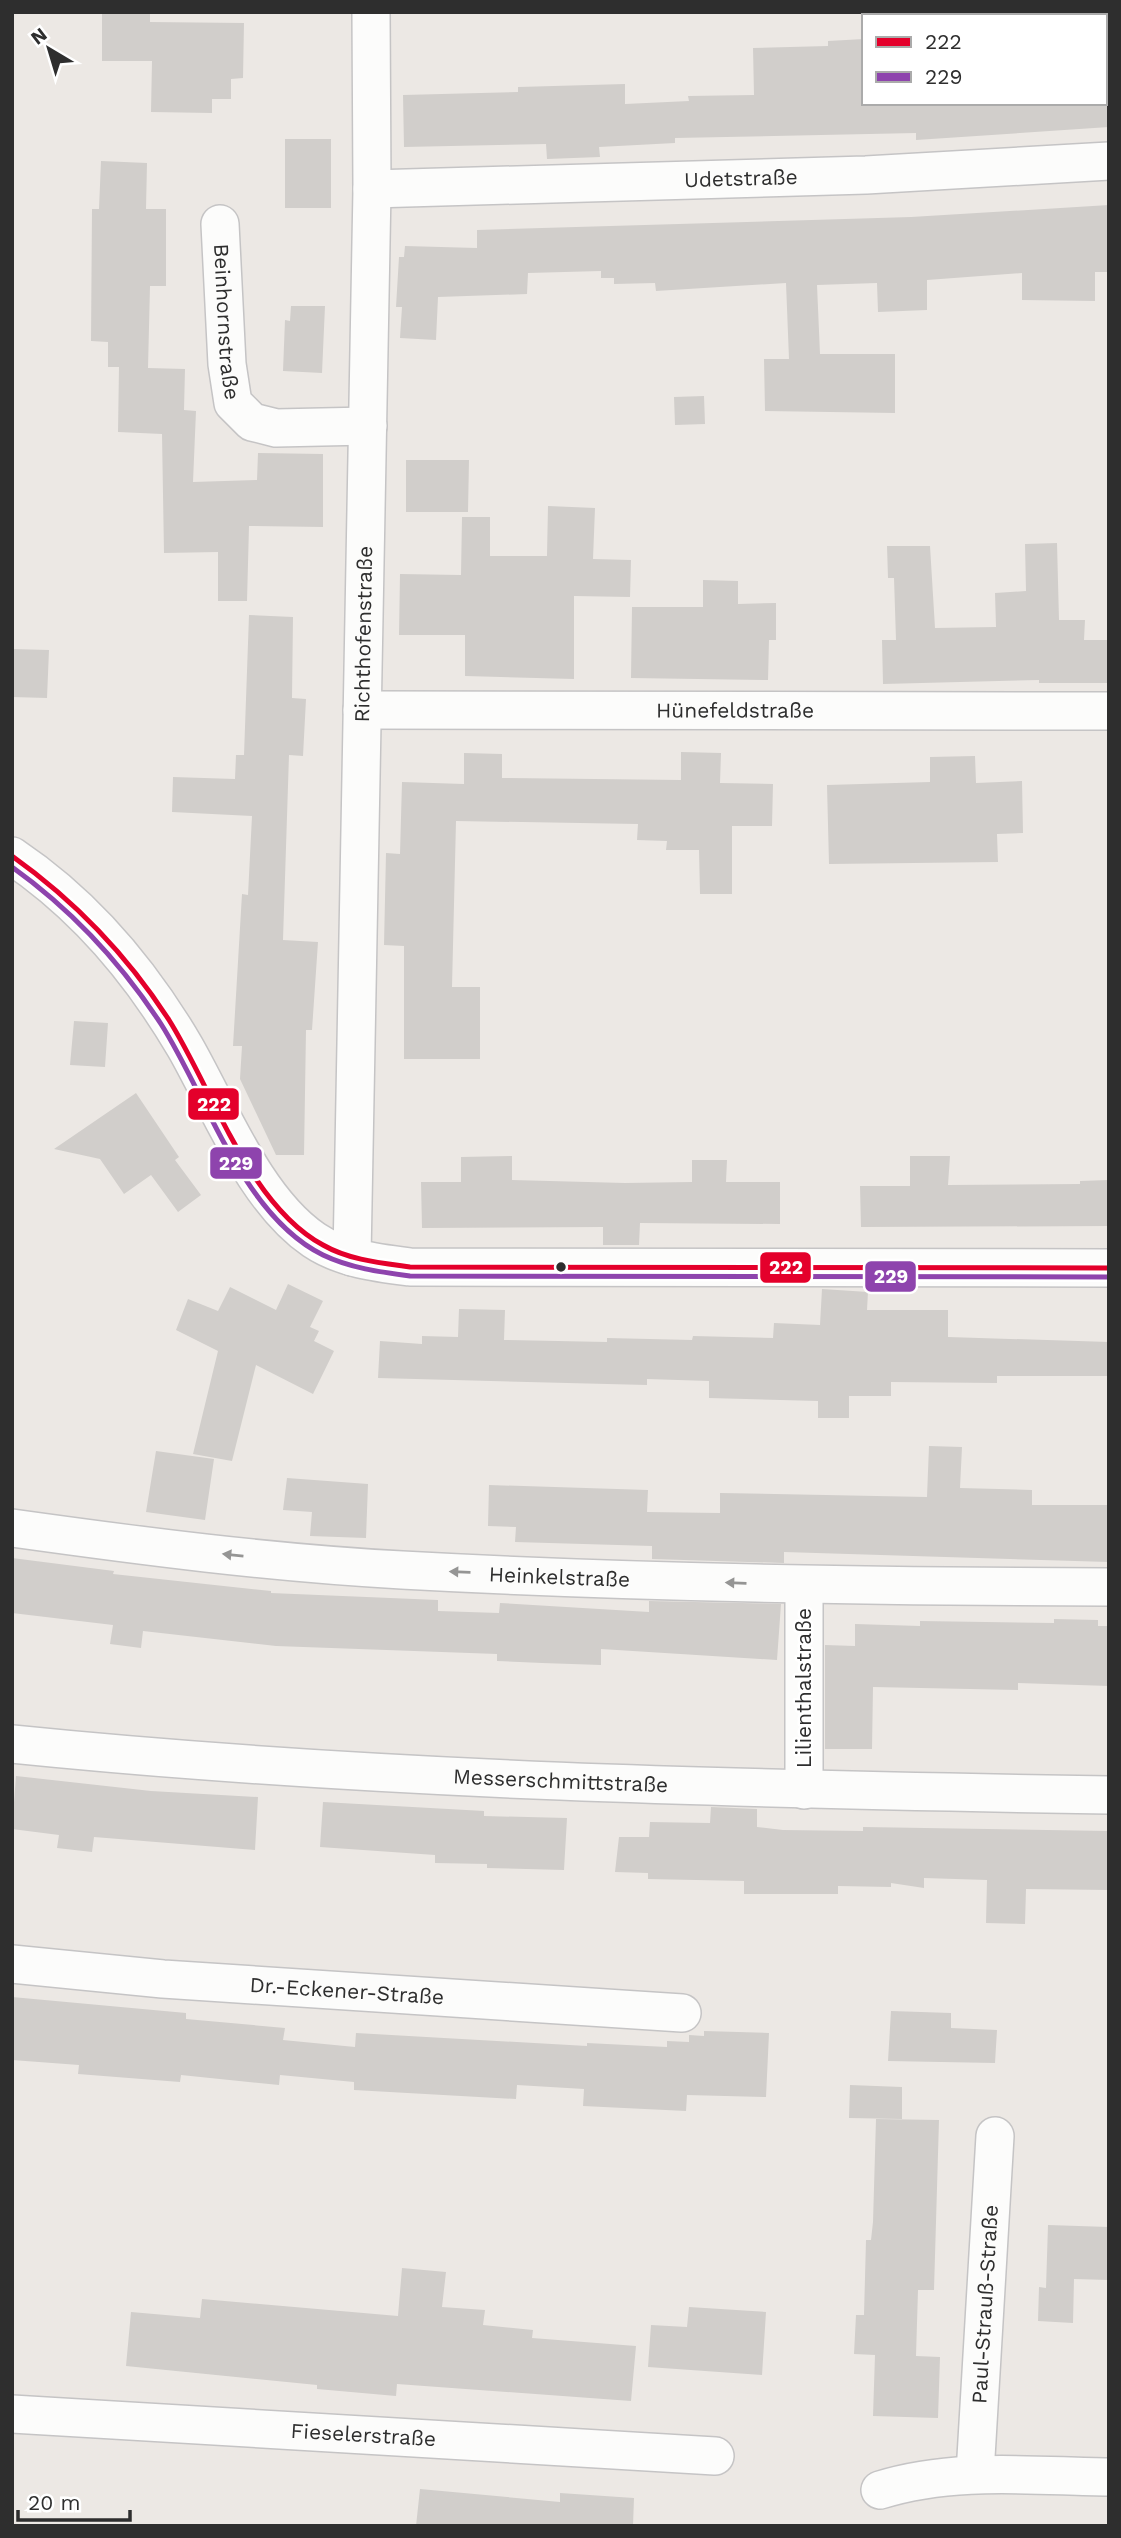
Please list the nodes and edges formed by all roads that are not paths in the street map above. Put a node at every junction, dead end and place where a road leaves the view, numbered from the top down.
1 (371, 12) edge
2 (1109, 160) edge
3 (372, 189) junction
4 (219, 224) dead end
5 (368, 426) junction
6 (362, 710) junction
7 (1109, 711) edge
8 (12, 856) edge
9 (352, 1257) junction
10 (1109, 1268) edge
11 (12, 1528) edge
12 (804, 1586) junction
13 (1109, 1587) edge
14 (12, 1744) edge
15 (804, 1790) junction
16 (1109, 1795) edge
17 (12, 1964) edge
18 (682, 2013) dead end
19 (995, 2136) dead end
20 (12, 2414) edge
21 (715, 2456) dead end
22 (975, 2474) junction
23 (1109, 2477) edge
24 (880, 2490) dead end

1 - 3 street, Richthofenstraße
2 - 3 street, Udetstraße
3 - 5 street, Richthofenstraße
4 - 5 street, Beinhornstraße
5 - 6 street, Richthofenstraße
6 - 7 street, Hünefeldstraße
6 - 9 street, Richthofenstraße
8 - 9 street
9 - 10 street
12 -> 11 street, Heinkelstraße
12 - 13 street, Heinkelstraße
12 - 15 street, Lilienthalstraße
14 - 15 street, Messerschmittstraße
15 - 16 street, Messerschmittstraße
17 - 18 street, Dr.-Eckener-Straße
19 - 22 street, Paul-Strauß-Straße
20 - 21 street, Fieselerstraße
22 - 23 street
22 - 24 street

